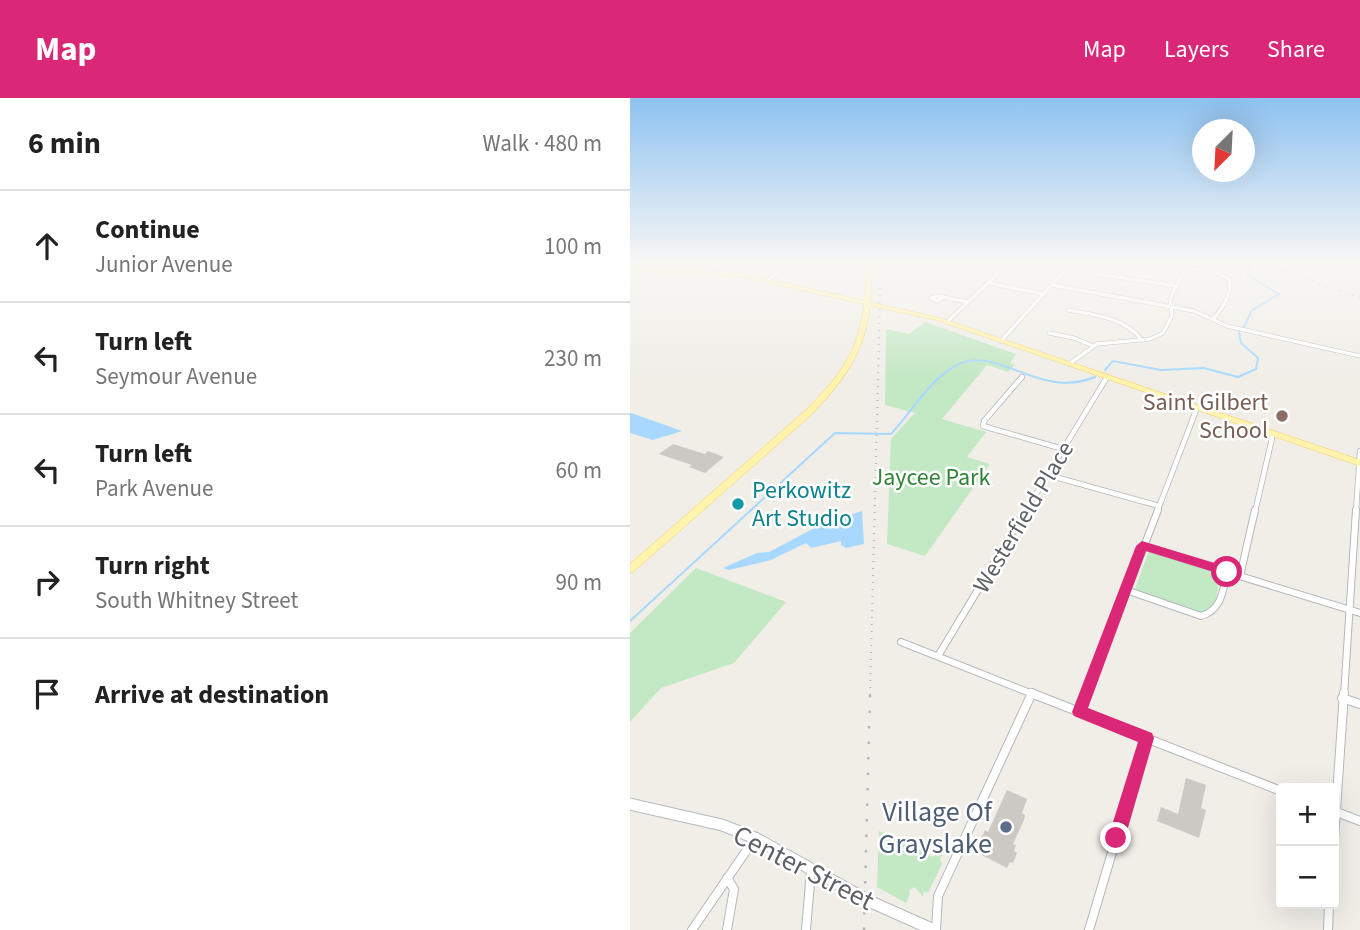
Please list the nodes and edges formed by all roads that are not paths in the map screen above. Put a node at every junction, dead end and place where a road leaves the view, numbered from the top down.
1 (857, 301) edge
2 (960, 301) edge
3 (1038, 301) edge
4 (1137, 301) edge
5 (1170, 301) edge
6 (1225, 301) edge
7 (968, 302) joint
8 (868, 303) junction
9 (1170, 307) junction
10 (1068, 310) dead end
11 (1213, 319) junction
12 (947, 322) junction
13 (1049, 333) dead end
14 (1142, 340) junction
15 (1001, 341) junction
16 (1093, 346) junction
17 (1360, 356) edge
18 (1069, 364) junction
19 (1022, 377) dead end
20 (1107, 377) junction
21 (1197, 408) junction
22 (1273, 434) junction
23 (1063, 449) junction
24 (1360, 451) edge
25 (1360, 463) edge
26 (1048, 475) junction
27 (1158, 506) junction
28 (1142, 546) junction
29 (630, 569) edge
30 (1227, 572) junction
31 (1240, 576) junction
32 (1126, 590) junction
33 (1349, 609) junction
34 (1360, 613) edge
35 (901, 642) dead end
36 (938, 656) junction
37 (1032, 693) junction
38 (1342, 698) junction
39 (1360, 704) edge
40 (1080, 712) junction
41 (1146, 738) junction
42 (1337, 783) edge
43 (1276, 789) edge
44 (630, 804) edge
45 (1339, 813) edge
46 (1360, 821) edge
47 (755, 838) junction
48 (811, 870) junction
49 (727, 878) junction
50 (1329, 909) edge
51 (692, 930) edge
52 (727, 930) edge
53 (806, 930) edge
54 (935, 930) edge
55 (1089, 930) edge
56 (1328, 930) edge

1 - 8 main road
2 - 7 street
3 - 15 street
4 - 9 street
5 - 9 street
6 - 11 street
7 - 12 street
8 - 12 main road
8 - 29 main road
9 - 11 street
9 - 14 street
10 - 14 street
11 - 17 street
12 - 15 main road
13 - 16 street
14 - 16 street
15 - 18 main road
16 - 18 street
18 - 20 main road
19 - 23 street
20 - 21 main road
20 - 23 street, Westerfield Place
21 - 22 main road
21 - 27 street
22 - 25 main road
22 - 31 street
23 - 26 street, Westerfield Place
24 - 25 street
25 - 33 street
26 - 27 street
26 - 36 street, Westerfield Place
27 - 28 street
28 - 30 street
28 - 32 street
30 - 31 street
30 - 32 street
31 - 33 street
32 - 40 street
33 - 34 street
33 - 38 street
35 - 36 street
36 - 37 street
37 - 40 street
37 - 54 street
38 - 39 street
38 - 42 street
40 - 41 street
41 - 43 street
41 - 55 street
44 - 47 street, Center Street
45 - 46 street
47 - 48 street, Center Street
47 - 49 street
48 - 53 street
48 - 54 street, Center Street
49 - 51 street
49 - 52 street
50 - 56 street

